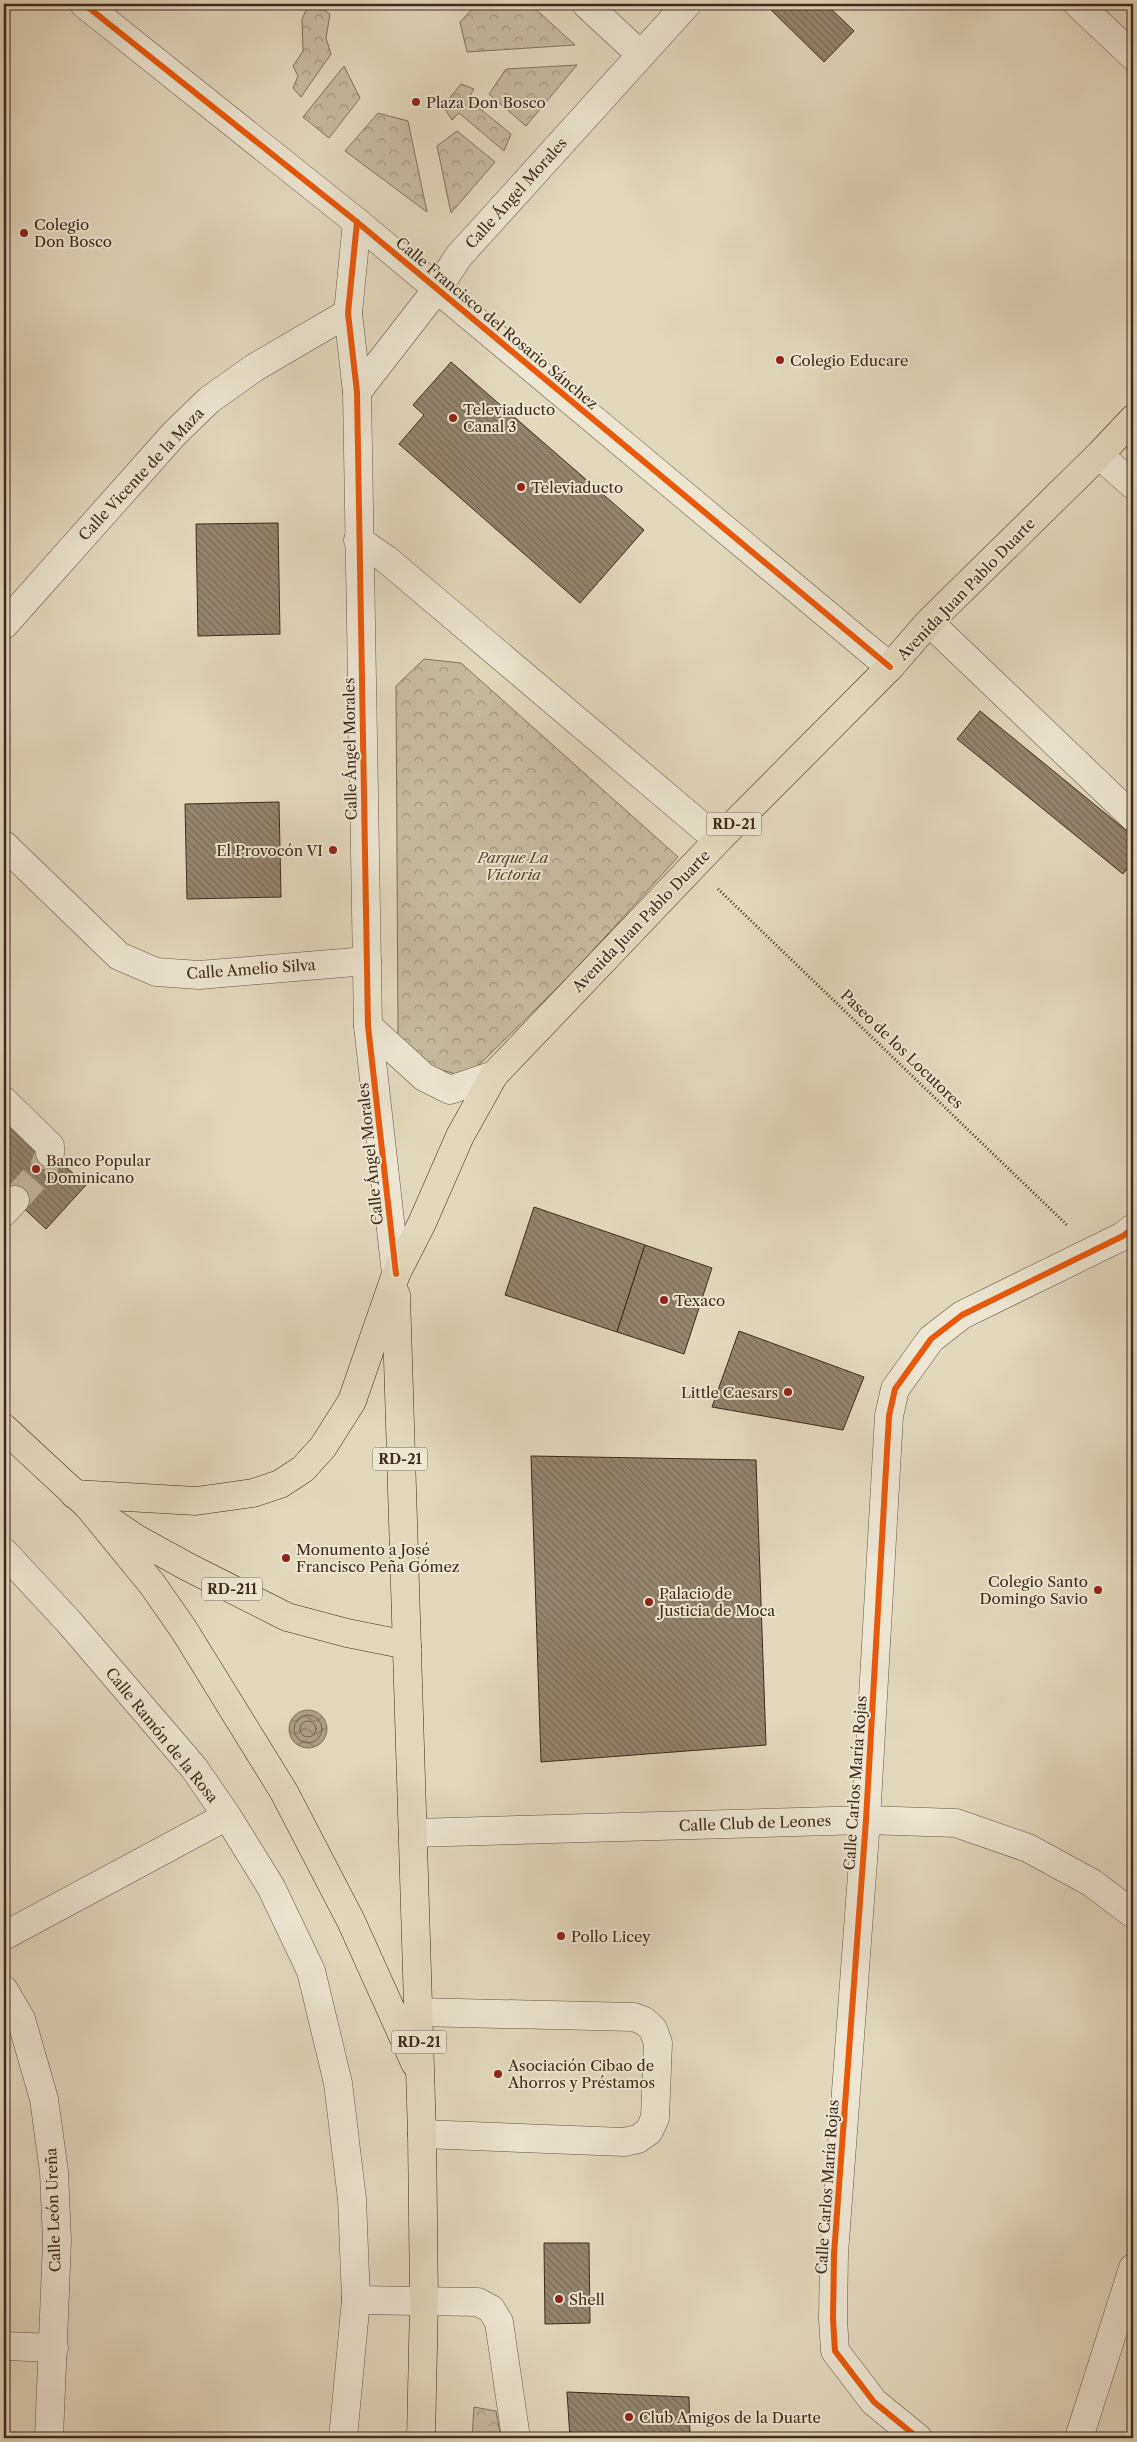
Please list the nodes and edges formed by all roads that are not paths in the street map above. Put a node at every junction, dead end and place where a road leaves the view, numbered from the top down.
1 (84, 4) edge
2 (586, 4) edge
3 (687, 4) edge
4 (1078, 4) edge
5 (1128, 41) edge
6 (641, 55) junction
7 (357, 222) junction
8 (437, 289) junction
9 (348, 313) junction
10 (357, 392) junction
11 (1133, 419) edge
12 (1099, 455) junction
13 (1133, 484) edge
14 (358, 540) junction
15 (929, 622) junction
16 (4, 625) edge
17 (890, 666) junction
18 (1133, 817) edge
19 (718, 840) junction
20 (4, 845) edge
21 (367, 961) junction
22 (368, 1026) junction
23 (494, 1075) junction
24 (4, 1101) edge
25 (50, 1153) dead end
26 (1130, 1237) edge
27 (396, 1274) junction
28 (4, 1428) edge
29 (81, 1500) junction
30 (4, 1552) edge
31 (407, 1645) junction
32 (227, 1816) junction
33 (866, 1820) junction
34 (413, 1833) junction
35 (1133, 1914) edge
36 (4, 1936) edge
37 (4, 1990) edge
38 (418, 2012) junction
39 (421, 2077) junction
40 (422, 2134) junction
41 (1133, 2268) edge
42 (356, 2300) junction
43 (424, 2301) junction
44 (4, 2346) edge
45 (54, 2348) junction
46 (49, 2438) edge
47 (343, 2438) edge
48 (421, 2438) edge
49 (516, 2438) edge
50 (918, 2438) edge
51 (1079, 2438) edge

1 - 7 street, Calle Francisco del Rosario Sánchez
2 - 6 street
3 - 6 street, Calle Ángel Morales
4 - 5 street
6 - 8 street, Calle Ángel Morales
7 - 8 street, Calle Francisco del Rosario Sánchez
7 - 9 street, Calle Ángel Morales
8 - 10 street, Calle Ángel Morales
8 - 17 street, Calle Francisco del Rosario Sánchez
9 - 10 street, Calle Ángel Morales
9 - 16 street, Calle Vicente de la Maza
10 - 14 street, Calle Ángel Morales
11 - 12 main road, Avenida Juan Pablo Duarte / RD-21
12 - 13 street
12 - 15 main road, Avenida Juan Pablo Duarte / RD-21
14 - 19 street
14 - 21 street, Calle Ángel Morales
15 - 17 main road, Avenida Juan Pablo Duarte / RD-21
15 - 18 street
17 - 19 main road, Avenida Juan Pablo Duarte / RD-21
19 - 23 main road, Avenida Juan Pablo Duarte / RD-21
20 - 21 street, Calle Amelio Silva
21 - 22 street, Calle Ángel Morales
22 - 23 street
22 - 27 street, Calle Ángel Morales
23 - 27 main road, Avenida Juan Pablo Duarte / RD-21
24 - 25 street
26 - 33 street, Calle Carlos María Rojas
27 - 29 main road, Avenida Juan Pablo Duarte
27 - 31 main road, RD-21
28 - 29 main road, RD-211
29 - 31 main road, RD-211
29 - 39 main road
30 - 32 street, Calle Ramón de la Rosa
31 - 34 main road, RD-21
32 - 36 street
32 - 42 street, Calle Ramón de la Rosa
33 - 34 street, Calle Club de Leones
33 - 35 street, Calle Club de Leones
33 - 50 street, Calle Carlos María Rojas
34 - 38 main road, RD-21
37 - 45 street, Calle León Ureña
38 - 39 main road, RD-21
38 - 40 street
39 - 40 main road, RD-21
40 - 43 main road, RD-21
41 - 51 street
42 - 43 street
42 - 47 street, Calle Ramón de la Rosa
43 - 48 main road, RD-21
43 - 49 street
44 - 45 street
45 - 46 street, Calle León Ureña

